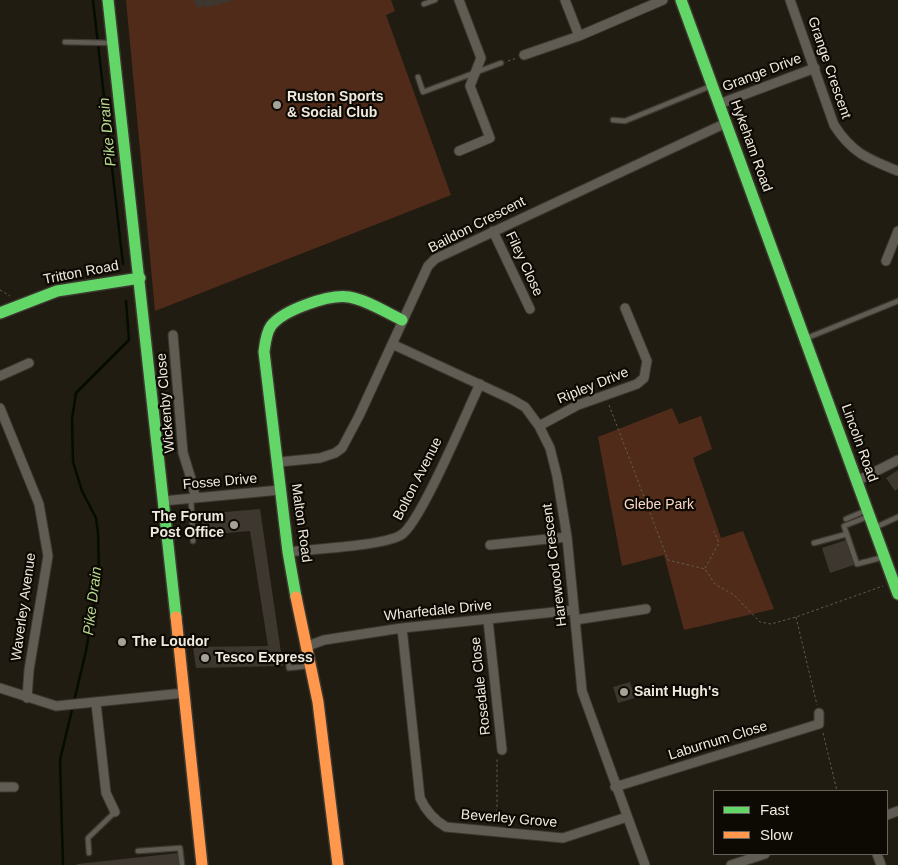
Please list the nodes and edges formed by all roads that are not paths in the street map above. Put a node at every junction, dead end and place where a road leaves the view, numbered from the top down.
1 (108, 0) edge
2 (435, 0) edge
3 (459, 0) edge
4 (565, 0) edge
5 (663, 0) edge
6 (681, 0) edge
7 (790, 0) edge
8 (424, 4) dead end
9 (579, 36) junction
10 (65, 42) dead end
11 (113, 43) junction
12 (524, 56) road end
13 (501, 63) road end
14 (815, 68) junction
15 (476, 71) junction
16 (418, 77) dead end
17 (712, 86) junction
18 (719, 104) junction
19 (613, 120) dead end
20 (726, 123) junction
21 (459, 151) dead end
22 (898, 171) edge
23 (493, 231) junction
24 (898, 231) edge
25 (886, 261) dead end
26 (140, 278) junction
27 (898, 301) edge
28 (792, 303) joint
29 (625, 308) dead end
30 (530, 309) dead end
31 (0, 313) edge
32 (402, 320) junction
33 (173, 335) dead end
34 (805, 338) junction
35 (392, 344) junction
36 (29, 364) dead end
37 (0, 376) edge
38 (480, 384) junction
39 (0, 408) edge
40 (539, 426) junction
41 (898, 460) edge
42 (279, 462) junction
43 (857, 481) junction
44 (280, 490) junction
45 (193, 498) junction
46 (163, 501) junction
47 (869, 513) junction
48 (898, 517) edge
49 (846, 519) dead end
50 (874, 528) junction
51 (847, 534) junction
52 (566, 536) junction
53 (193, 541) dead end
54 (814, 543) dead end
55 (490, 545) dead end
56 (288, 552) junction
57 (885, 557) junction
58 (898, 594) edge
59 (646, 609) dead end
60 (574, 610) junction
61 (488, 620) junction
62 (575, 620) junction
63 (402, 628) junction
64 (305, 647) junction
65 (288, 660) dead end
66 (310, 666) junction
67 (0, 688) edge
68 (184, 694) junction
69 (26, 698) junction
70 (96, 703) junction
71 (819, 713) road end
72 (502, 750) road end
73 (0, 787) edge
74 (14, 787) dead end
75 (615, 787) junction
76 (115, 812) joint
77 (627, 817) junction
78 (138, 851) dead end
79 (89, 853) dead end
80 (762, 855) edge
81 (182, 865) edge
82 (202, 865) edge
83 (338, 865) edge
84 (644, 865) edge
85 (731, 865) edge

1 - 11 street
2 - 8 lane
3 - 15 street
4 - 9 street
5 - 9 street
6 - 17 street, Hykeham Road
7 - 14 street, Grange Crescent
9 - 12 street
10 - 11 lane
11 - 26 street
13 - 15 lane
14 - 18 street, Grange Drive
14 - 22 street, Grange Crescent
15 - 16 lane
15 - 21 street
17 - 18 street, Hykeham Road
17 - 19 lane
18 - 20 street, Hykeham Road
20 - 23 street, Baildon Crescent
20 - 28 street, Hykeham Road
23 - 30 street, Filey Close
23 - 32 street, Baildon Crescent
24 - 25 street
26 - 31 street, Tritton Road
26 - 46 street
27 - 34 lane
28 - 34 street, Lincoln Road
29 - 40 street, Ripley Drive
32 - 35 street, Baildon Crescent
32 - 42 street, Malton Road
33 - 45 street, Wickenby Close
34 - 43 street, Lincoln Road
35 - 38 street, Harewood Crescent
35 - 42 street, Baildon Crescent
36 - 37 street
38 - 40 street, Harewood Crescent
38 - 56 street, Bolton Avenue
39 - 69 street, Waverley Avenue
40 - 52 street, Harewood Crescent
41 - 43 street
42 - 44 street, Malton Road
43 - 47 street, Lincoln Road
44 - 45 street, Fosse Drive
44 - 56 street, Malton Road
45 - 46 street, Fosse Drive
45 - 53 lane
46 - 68 street
47 - 49 lane
47 - 50 street, Lincoln Road
47 - 51 lane
48 - 50 lane
50 - 57 street, Lincoln Road
51 - 54 lane
51 - 57 lane
52 - 55 street
52 - 60 street, Harewood Crescent
56 - 64 street, Malton Road
57 - 58 street, Lincoln Road
59 - 62 street
60 - 61 street, Wharfedale Drive
60 - 62 street, Harewood Crescent
61 - 63 street, Wharfedale Drive
61 - 72 street, Rosedale Close
62 - 75 street, Harewood Crescent
63 - 64 street, Wharfedale Drive
63 - 77 street, Beverley Grove
64 - 66 street, Malton Road
65 - 66 lane
66 - 83 street, Malton Road
67 - 69 street
68 - 70 street
68 - 82 street
69 - 70 street
70 - 76 street
71 - 75 street, Laburnum Close
73 - 74 street
75 - 77 street, Harewood Crescent
76 - 79 lane
77 - 84 street, Harewood Crescent
78 - 81 lane
80 - 85 street

